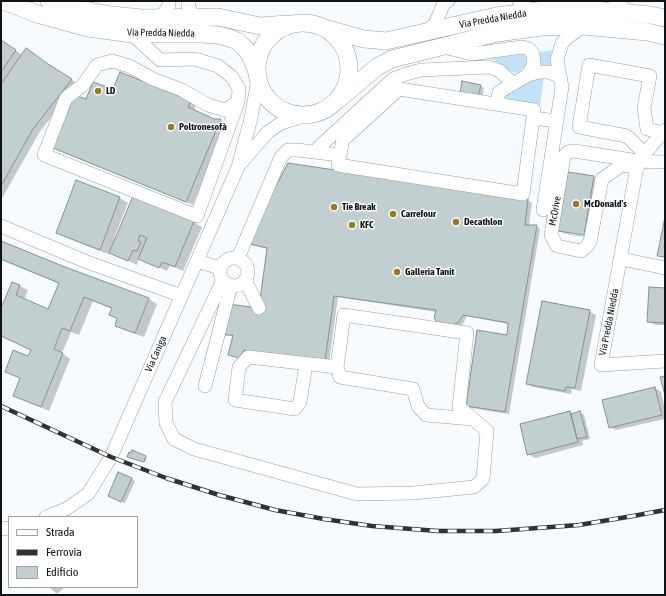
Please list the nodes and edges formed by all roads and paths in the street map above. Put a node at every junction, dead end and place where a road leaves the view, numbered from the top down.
1 (4, 1) edge
2 (49, 1) edge
3 (169, 1) edge
4 (189, 1) edge
5 (448, 1) edge
6 (519, 1) edge
7 (615, 1) edge
8 (538, 8) edge
9 (630, 13) junction
10 (162, 17) junction
11 (194, 17) junction
12 (665, 18) edge
13 (296, 24) junction
14 (583, 26) junction
15 (324, 28) junction
16 (424, 33) junction
17 (132, 34) junction
18 (665, 36) edge
19 (440, 46) junction
20 (160, 60) junction
21 (528, 75) junction
22 (257, 76) junction
23 (560, 76) junction
24 (153, 79) junction
25 (513, 84) junction
26 (338, 100) junction
27 (238, 102) junction
28 (497, 104) junction
29 (304, 116) junction
30 (533, 118) junction
31 (557, 121) junction
32 (664, 132) edge
33 (319, 147) dead end
34 (340, 155) junction
35 (641, 160) junction
36 (665, 162) edge
37 (238, 167) junction
38 (543, 210) dead end
39 (1, 226) edge
40 (238, 258) junction
41 (621, 259) junction
42 (197, 261) junction
43 (665, 268) edge
44 (225, 278) junction
45 (245, 280) junction
46 (182, 296) junction
47 (260, 308) dead end
48 (665, 361) edge
49 (306, 364) junction
50 (337, 367) junction
51 (205, 386) dead end
52 (473, 419) junction
53 (48, 516) edge

1 - 17 main road, Via Predda Niedda
2 - 10 main road, Via Predda Niedda
3 - 10 street
4 - 11 street
5 - 16 street
6 - 8 street
7 - 9 street
8 - 9 main road, Via Predda Niedda
8 - 16 main road, Via Predda Niedda
9 - 12 main road, Via Predda Niedda
10 - 11 main road, Via Predda Niedda
11 - 13 main road, Via Predda Niedda
13 - 15 main road
13 - 22 main road
14 - 18 main road, Via Predda Niedda
14 - 19 main road, Via Predda Niedda
14 - 23 street
15 - 16 main road, Via Predda Niedda
15 - 26 main road
17 - 20 street
17 - 22 main road, Via Predda Niedda
19 - 21 street
19 - 26 main road, Via Predda Niedda
20 - 24 street
20 - 27 street
21 - 23 street
21 - 25 street
22 - 29 main road
22 - 37 street, Via Caniga
23 - 31 street
24 - 27 street
24 - 27 street
25 - 28 street
25 - 33 street
26 - 29 main road
28 - 30 street
28 - 34 street
29 - 37 street, Via Caniga
30 - 31 street
30 - 34 street
31 - 38 street
32 - 35 street, Via Predda Niedda
32 - 35 street
34 - 40 street
35 - 35 street, McDrive
35 - 36 street
35 - 41 street, Via Predda Niedda
37 - 42 street, Via Caniga
39 - 46 street
40 - 44 street
40 - 45 street
41 - 43 street
41 - 48 street, Via Predda Niedda
42 - 44 street
42 - 46 street, Via Caniga
44 - 45 street
44 - 51 street
44 - 52 street
45 - 47 street
46 - 53 street, Via Caniga
49 - 49 street
49 - 50 street
50 - 52 street
50 - 52 street

